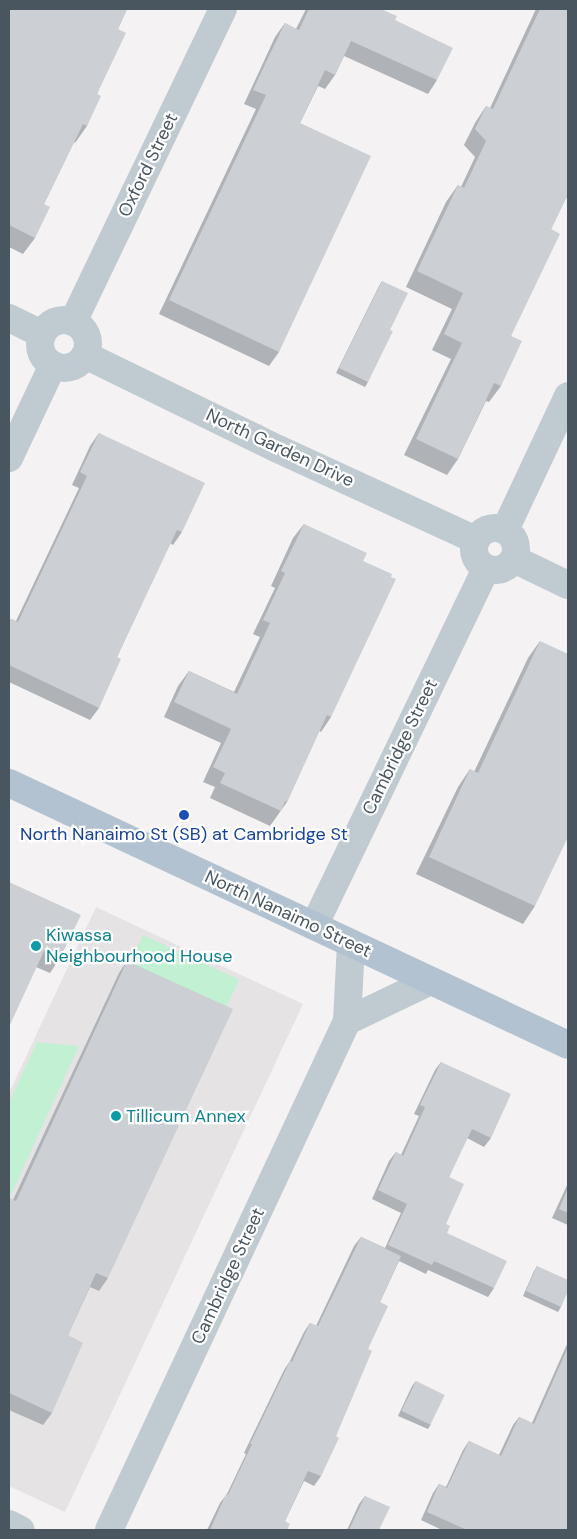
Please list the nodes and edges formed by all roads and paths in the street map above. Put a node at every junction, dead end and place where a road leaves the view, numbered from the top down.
1 (223, 9) edge
2 (9, 318) edge
3 (73, 322) junction
4 (42, 334) junction
5 (85, 355) junction
6 (52, 365) junction
7 (568, 396) edge
8 (9, 458) edge
9 (505, 530) junction
10 (476, 540) junction
11 (514, 559) junction
12 (486, 568) junction
13 (568, 585) edge
14 (9, 783) edge
15 (314, 926) junction
16 (351, 944) junction
17 (431, 981) junction
18 (347, 1021) junction
19 (568, 1045) edge
20 (9, 1524) edge
21 (21, 1530) edge
22 (109, 1530) edge

1 - 3 street, Oxford Street
2 - 4 street
3 - 4 street
3 - 5 street
4 - 6 street
5 - 6 street
5 - 10 street, North Garden Drive
6 - 8 street
7 - 9 street
9 - 10 street
9 - 11 street
10 - 12 street
11 - 12 street
11 - 13 street
12 - 15 street, Cambridge Street
14 - 15 main road, North Nanaimo Street
15 - 16 main road, North Nanaimo Street
16 - 17 main road, North Nanaimo Street
16 - 18 street, Cambridge Street
17 - 18 street
17 - 19 main road, North Nanaimo Street
18 - 22 street, Cambridge Street
20 - 21 street

